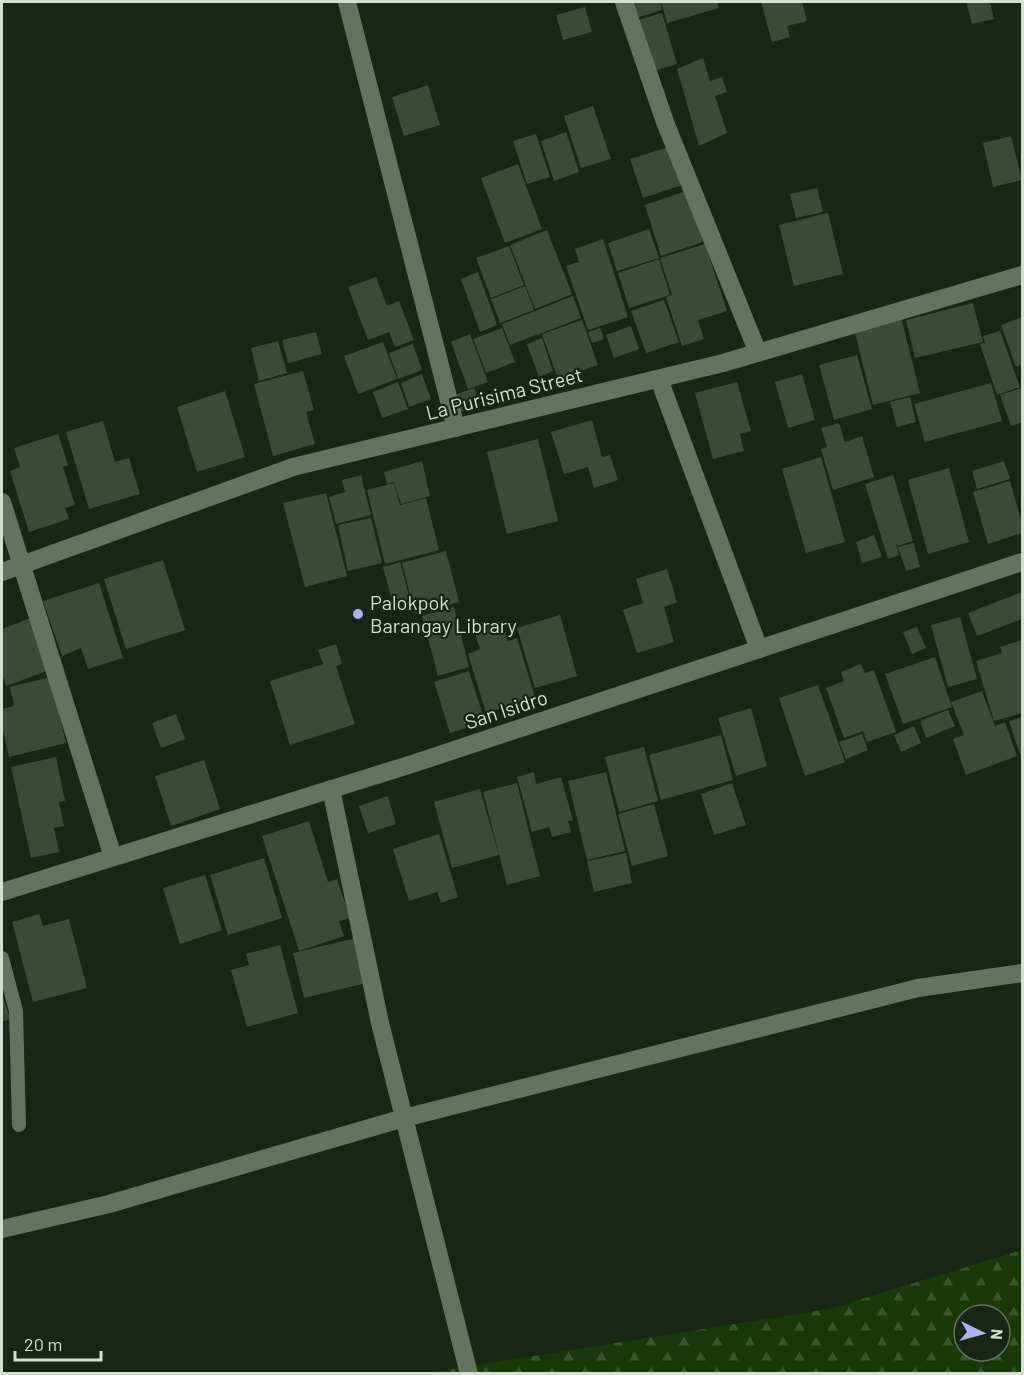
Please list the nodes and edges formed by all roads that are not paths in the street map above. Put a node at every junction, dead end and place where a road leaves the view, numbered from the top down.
1 (347, 2) edge
2 (624, 2) edge
3 (1023, 275) edge
4 (758, 353) junction
5 (659, 379) junction
6 (456, 428) junction
7 (2, 502) edge
8 (1023, 562) edge
9 (22, 564) junction
10 (2, 572) edge
11 (759, 649) junction
12 (331, 789) junction
13 (113, 857) junction
14 (2, 892) edge
15 (2, 958) edge
16 (1023, 973) edge
17 (404, 1118) junction
18 (19, 1125) dead end
19 (2, 1229) edge
20 (468, 1374) edge

1 - 6 street
2 - 4 street
3 - 4 street, La Purisima Street
4 - 5 street, La Purisima Street
5 - 6 street, La Purisima Street
5 - 11 street
6 - 9 street, La Purisima Street
7 - 9 street
8 - 11 street, San Isidro
9 - 10 street, La Purisima Street
9 - 13 street
11 - 12 street, San Isidro
12 - 13 street, San Isidro
12 - 17 street
13 - 14 street, San Isidro
15 - 18 lane
16 - 17 street
17 - 19 street
17 - 20 street

